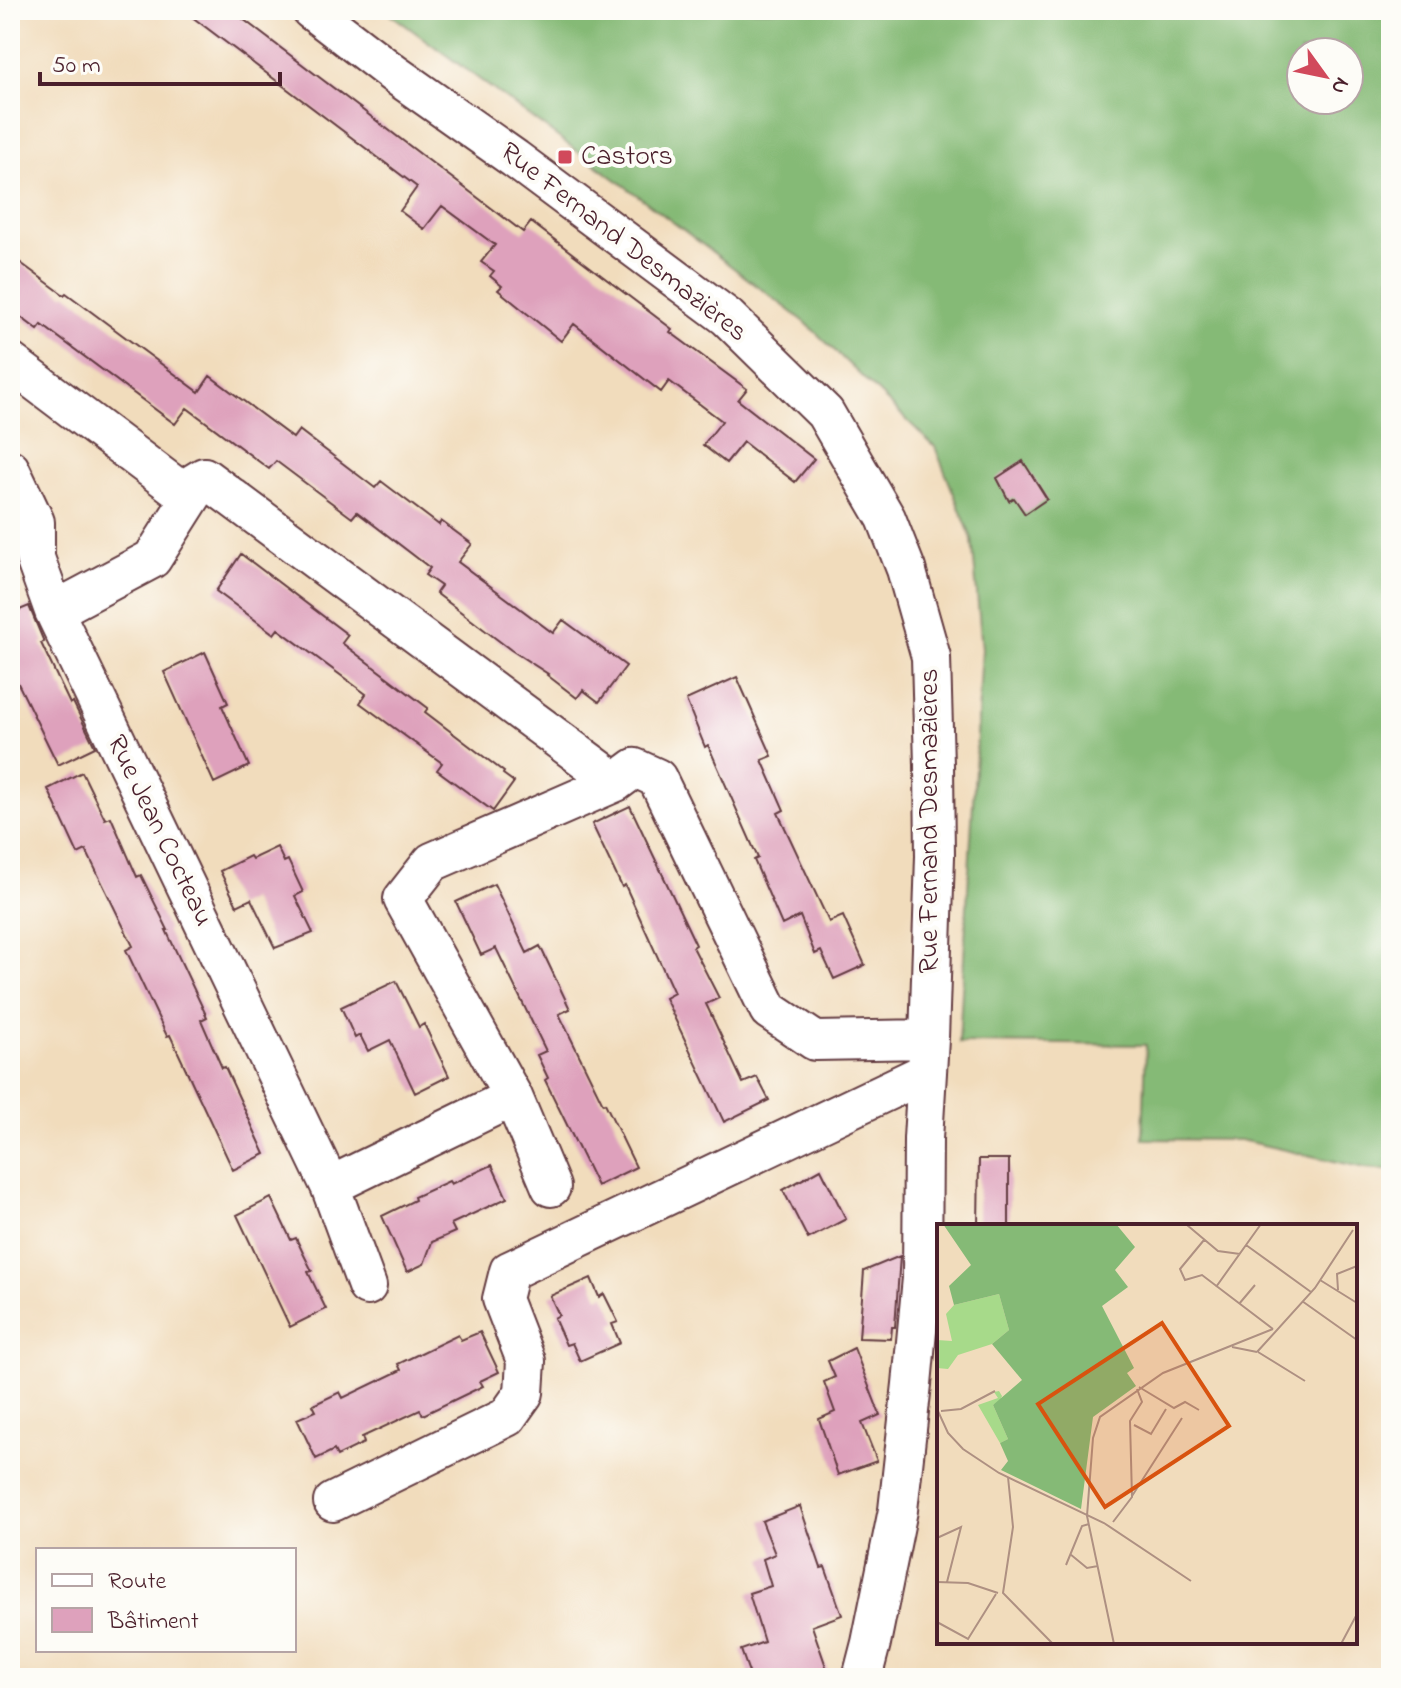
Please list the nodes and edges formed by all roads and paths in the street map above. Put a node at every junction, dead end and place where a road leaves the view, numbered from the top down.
1 (311, 10) edge
2 (10, 362) edge
3 (10, 469) edge
4 (204, 477) junction
5 (54, 611) junction
6 (616, 782) junction
7 (928, 1056) junction
8 (513, 1097) junction
9 (330, 1186) junction
10 (551, 1187) dead end
11 (367, 1286) dead end
12 (333, 1502) dead end
13 (862, 1678) edge

1 - 7 street, Rue Fernand Desmazières
2 - 4 street
3 - 5 street, Rue Jean Cocteau
4 - 5 street
4 - 6 street
5 - 9 street, Rue Jean Cocteau
6 - 7 street
6 - 8 street
7 - 12 street
7 - 13 street, Rue Fernand Desmazières
8 - 9 street
8 - 10 street
9 - 11 street, Rue Jean Cocteau

